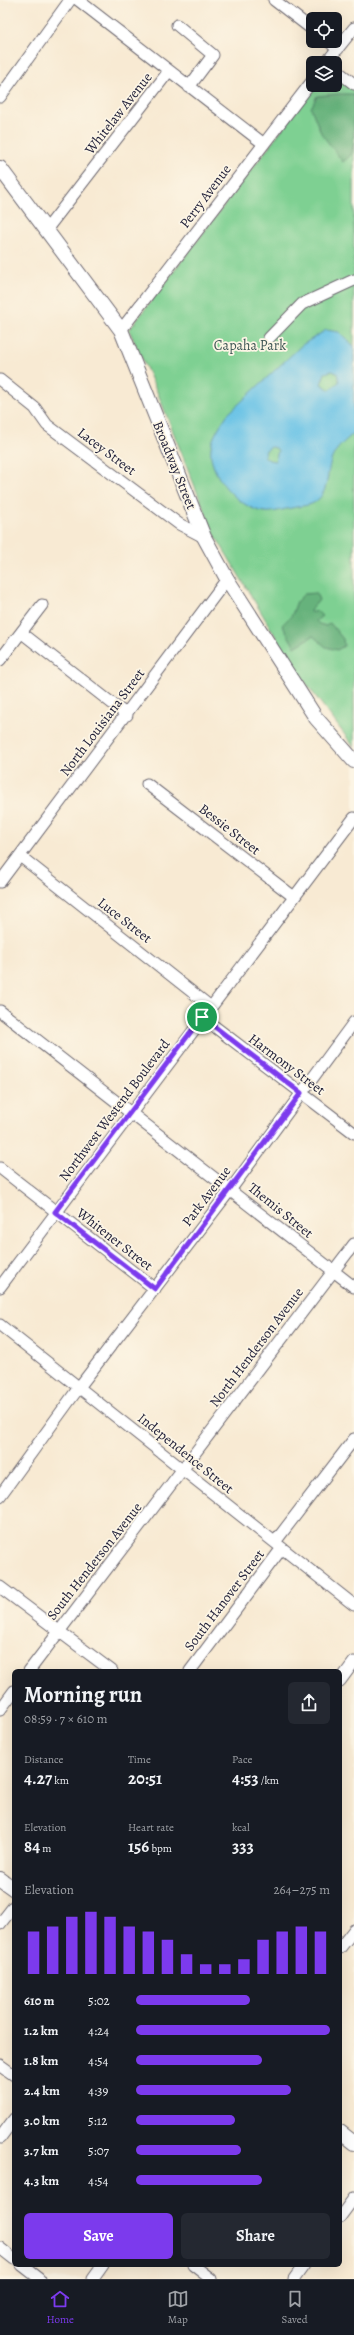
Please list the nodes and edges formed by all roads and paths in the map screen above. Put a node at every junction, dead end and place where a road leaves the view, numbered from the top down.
1 (70, 0) edge
2 (78, 0) edge
3 (274, 0) edge
4 (176, 25) dead end
5 (306, 25) edge
6 (354, 28) edge
7 (338, 49) joint
8 (332, 56) edge
9 (169, 71) junction
10 (342, 75) edge
11 (354, 84) edge
12 (189, 87) junction
13 (306, 89) edge
14 (0, 97) edge
15 (264, 144) junction
16 (0, 168) edge
17 (46, 230) junction
18 (354, 280) edge
19 (121, 330) junction
20 (269, 338) dead end
21 (0, 380) edge
22 (204, 537) junction
23 (227, 579) junction
24 (42, 605) dead end
25 (22, 633) junction
26 (0, 660) edge
27 (127, 715) junction
28 (354, 761) edge
29 (147, 784) dead end
30 (354, 818) edge
31 (20, 856) junction
32 (0, 882) edge
33 (294, 897) junction
34 (211, 1007) junction
35 (0, 1011) edge
36 (202, 1017) junction
37 (354, 1022) edge
38 (301, 1093) junction
39 (132, 1112) junction
40 (354, 1133) edge
41 (0, 1168) edge
42 (231, 1189) junction
43 (55, 1212) junction
44 (354, 1244) edge
45 (333, 1271) junction
46 (0, 1287) edge
47 (354, 1287) edge
48 (155, 1289) junction
49 (0, 1325) edge
50 (80, 1386) junction
51 (354, 1439) edge
52 (181, 1469) junction
53 (0, 1496) edge
54 (279, 1545) junction
55 (0, 1587) edge
56 (354, 1605) edge
57 (59, 1631) junction
58 (354, 1662) edge
59 (30, 1669) edge
60 (109, 1669) edge
61 (191, 1669) edge
62 (342, 1678) edge
63 (12, 1695) edge
64 (0, 1710) edge
65 (0, 1878) edge
66 (12, 1887) edge
67 (12, 1909) edge
68 (0, 1924) edge
69 (354, 1930) edge
70 (342, 1945) edge
71 (0, 2064) edge
72 (12, 2073) edge
73 (12, 2122) edge
74 (342, 2134) edge
75 (0, 2138) edge
76 (354, 2143) edge
77 (354, 2198) edge
78 (342, 2214) edge
79 (0, 2248) edge
80 (12, 2257) edge
81 (25, 2267) edge
82 (102, 2267) edge
83 (196, 2267) edge
84 (303, 2267) edge
85 (40, 2279) edge
86 (93, 2279) edge
87 (211, 2279) edge
88 (294, 2279) edge

1 - 14 street
2 - 9 street
3 - 5 street
4 - 12 street
6 - 7 street
7 - 8 street
9 - 12 street, Whitelaw Avenue
9 - 17 street, Whitelaw Avenue
10 - 11 street
12 - 15 street, Whitelaw Avenue
13 - 15 street, Perry Avenue
15 - 19 street, Perry Avenue
16 - 17 main road, Broadway Street
17 - 19 main road, Broadway Street
18 - 20 street
19 - 22 main road, Broadway Street
21 - 22 street, Lacey Street
22 - 23 main road, Broadway Street
23 - 27 street, North Louisiana Street
23 - 28 main road, Broadway Street
24 - 25 street
25 - 26 street
25 - 27 street
27 - 31 street, North Louisiana Street
29 - 33 street, Bessie Street
30 - 33 street, Northwest Westend Boulevard
31 - 32 street, North Louisiana Street
31 - 34 street, Luce Street
33 - 34 street, Northwest Westend Boulevard
34 - 36 street, Northwest Westend Boulevard
35 - 39 street, Themis Street
36 - 38 street, Harmony Street
36 - 39 street, Northwest Westend Boulevard
37 - 38 street, Park Avenue
38 - 40 street, Harmony Street
38 - 42 street, Park Avenue
39 - 42 street, Themis Street
39 - 43 street, Northwest Westend Boulevard
41 - 43 street, Whitener Street
42 - 45 street, Themis Street
42 - 48 street, Park Avenue
43 - 46 street, Northwest Westend Boulevard
43 - 48 street, Whitener Street
44 - 45 street, North Henderson Avenue
45 - 47 street, Themis Street
45 - 52 street, North Henderson Avenue
48 - 50 street, Park Avenue
49 - 50 street, Independence Street
50 - 52 street, Independence Street
50 - 53 street, Park Avenue
51 - 54 street, South Hanover Street
52 - 54 street, Independence Street
52 - 57 street, South Henderson Avenue
54 - 56 street, Independence Street
54 - 61 street, South Hanover Street
55 - 57 street
57 - 59 street, South Henderson Avenue
57 - 60 street
58 - 62 street
63 - 64 street
65 - 66 main road
67 - 68 street
69 - 70 street
71 - 72 street
73 - 75 street
74 - 76 main road
77 - 78 street
79 - 80 street
81 - 85 street
82 - 86 street
83 - 87 street
84 - 88 street

